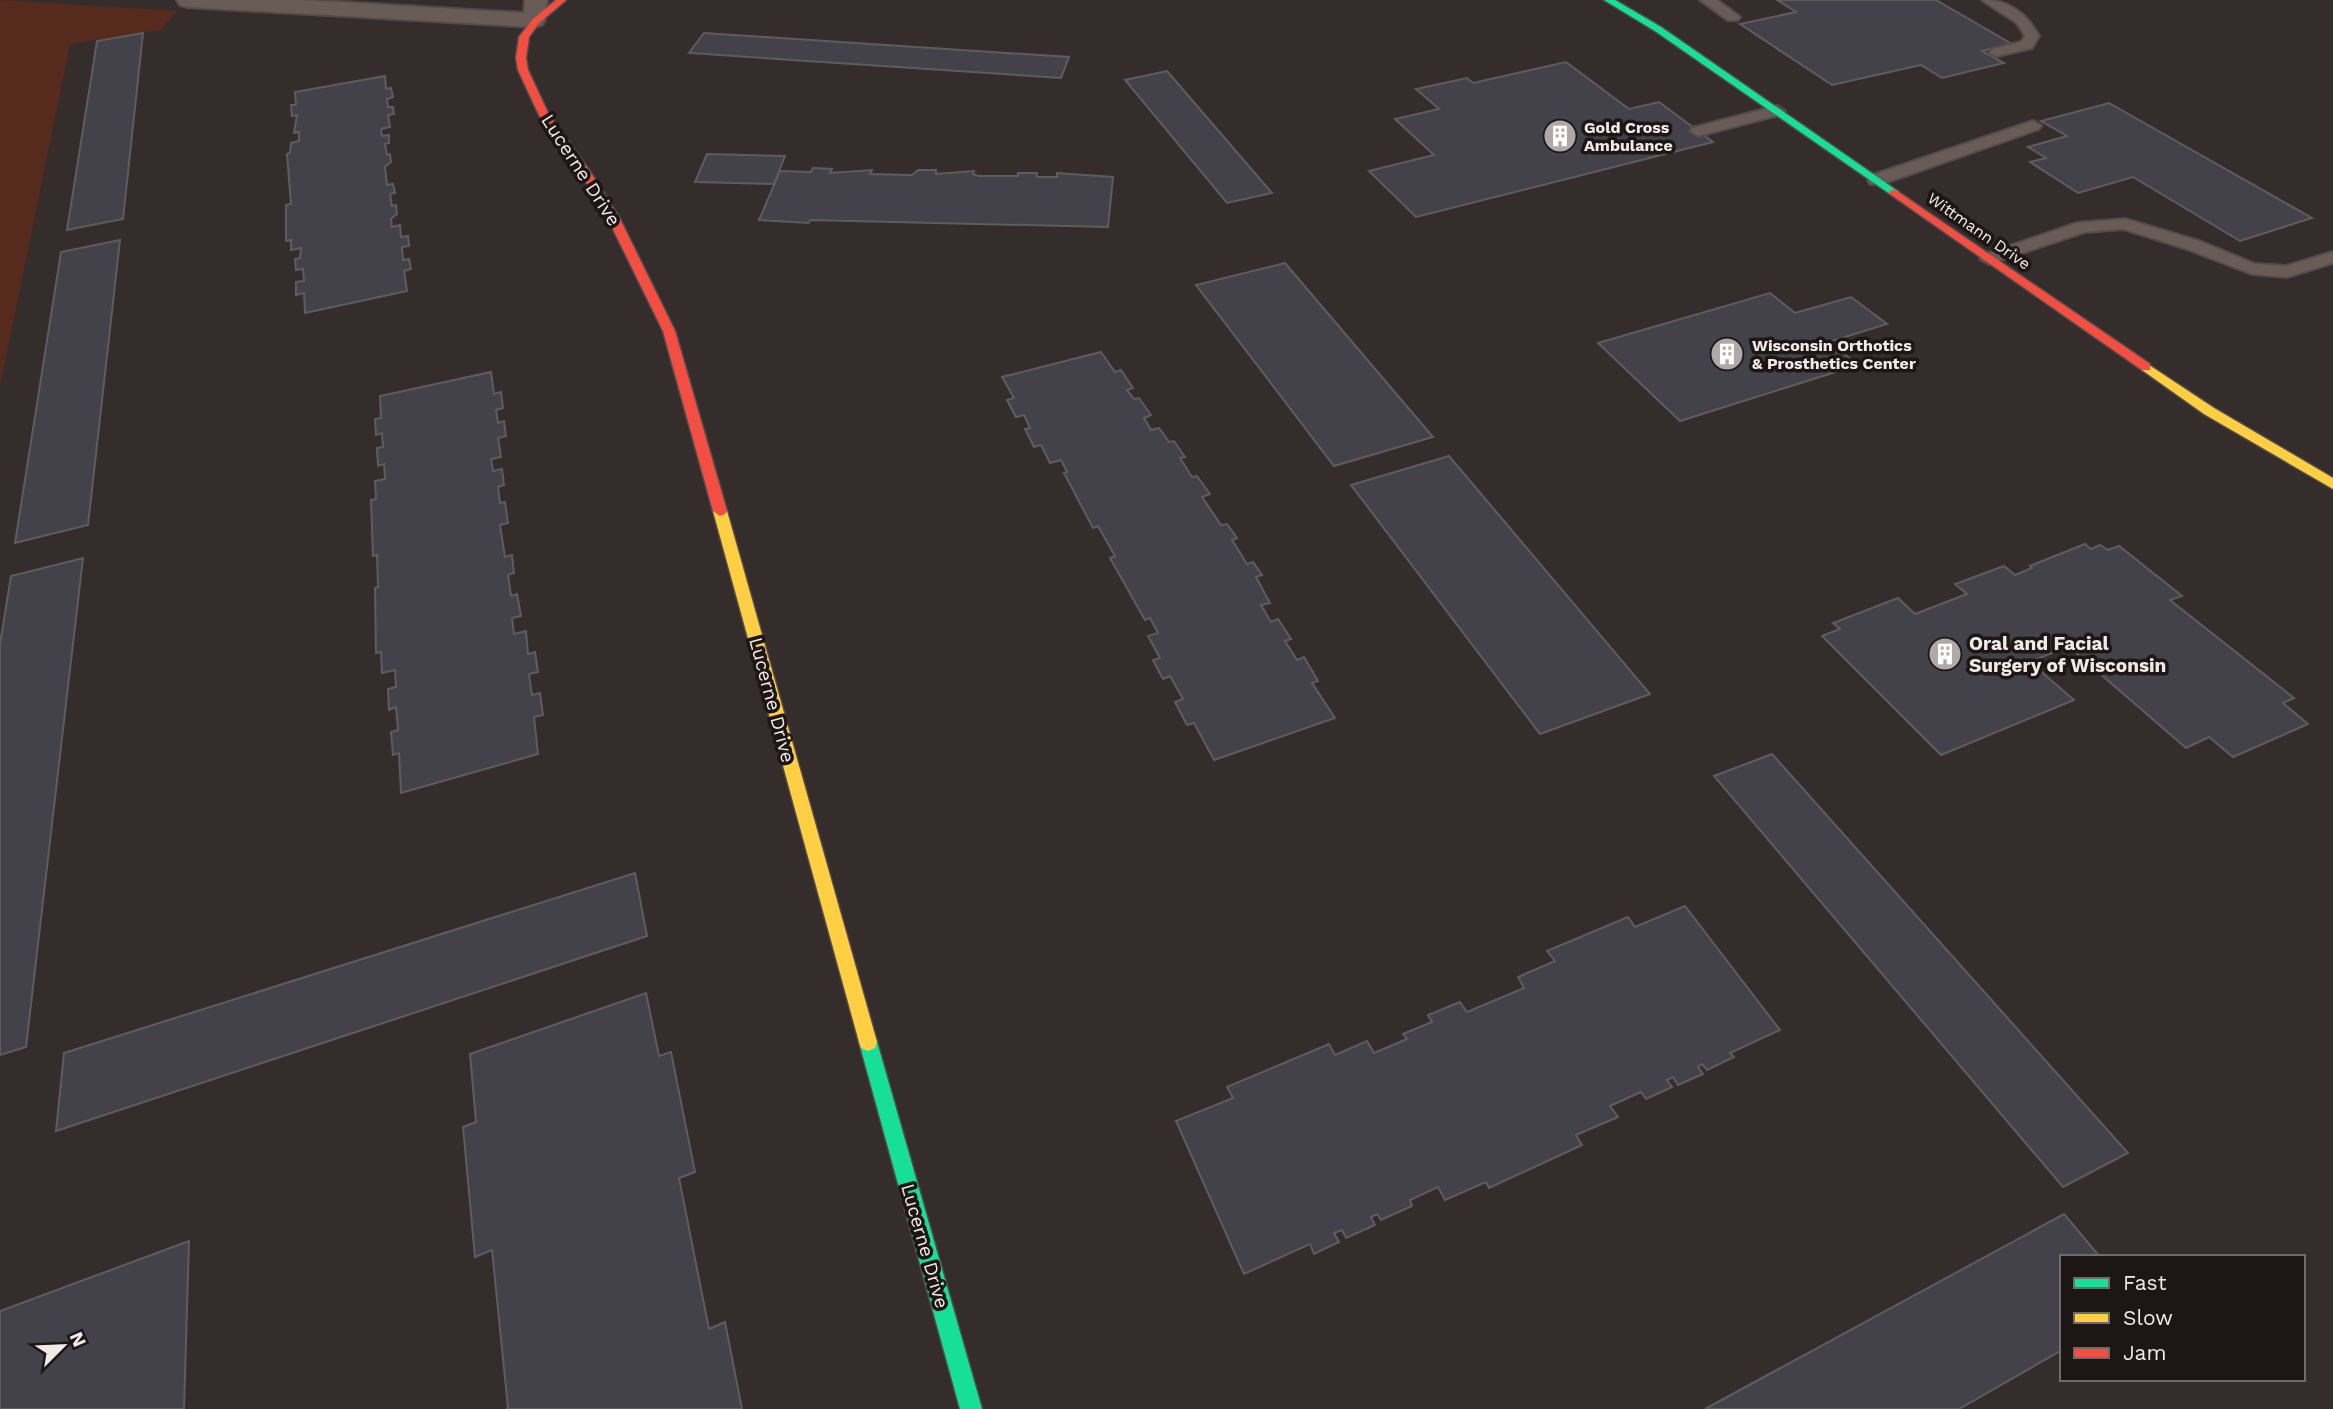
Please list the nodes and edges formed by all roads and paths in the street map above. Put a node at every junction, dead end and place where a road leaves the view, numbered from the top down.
1 (188, 0) edge
2 (561, 0) edge
3 (1609, 0) edge
4 (1707, 0) edge
5 (1989, 0) edge
6 (214, 1) edge
7 (535, 10) edge
8 (1733, 17) dead end
9 (1997, 52) dead end
10 (1777, 111) junction
11 (2033, 126) dead end
12 (1698, 131) dead end
13 (1876, 180) junction
14 (2333, 257) edge
15 (1989, 258) junction
16 (2333, 484) edge
17 (971, 1409) edge

1 - 6 street
2 - 7 street
3 - 10 street, Wittmann Drive
4 - 8 lane
5 - 9 lane
6 - 7 street
7 - 17 street, Lucerne Drive
10 - 12 lane
10 - 13 street, Wittmann Drive
11 - 13 lane
13 - 15 street, Wittmann Drive
14 - 15 lane
15 - 16 street, Wittmann Drive

